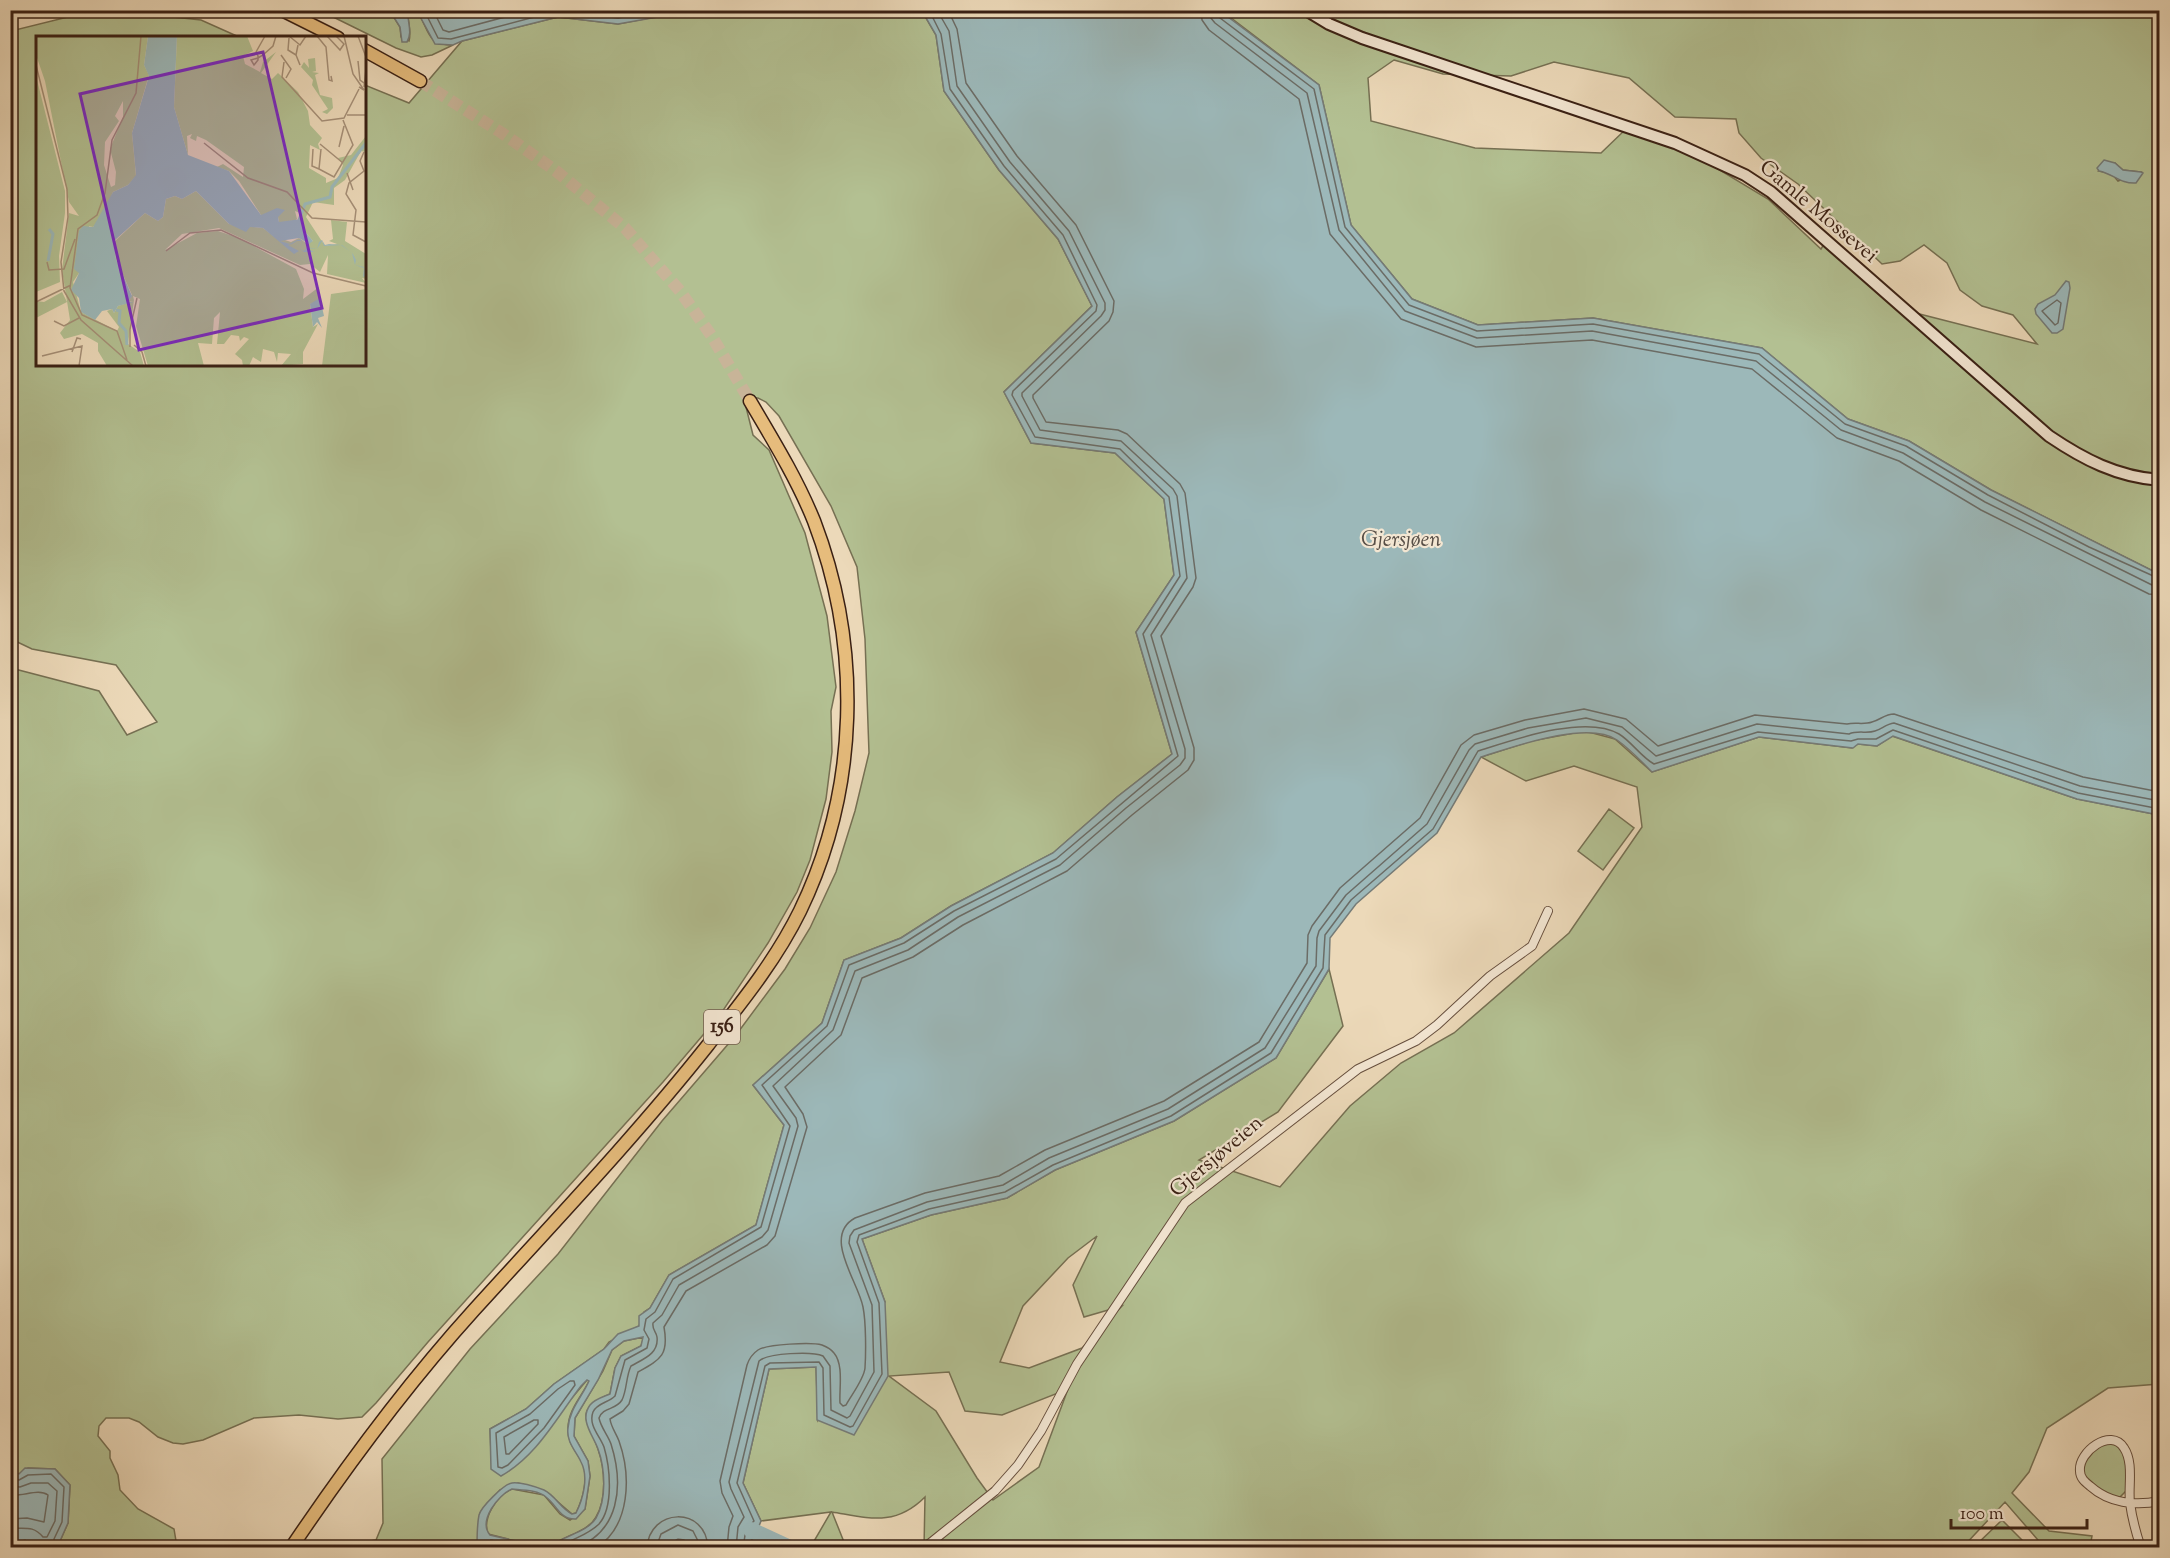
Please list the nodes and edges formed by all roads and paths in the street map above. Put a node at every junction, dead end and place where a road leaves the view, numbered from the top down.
1 (282, 10) edge
2 (1306, 10) edge
3 (334, 36) edge
4 (366, 52) edge
5 (420, 81) tunnel mouth
6 (750, 401) tunnel mouth
7 (2160, 480) edge
8 (1548, 911) dead end
9 (2160, 1501) edge
10 (2130, 1503) junction
11 (291, 1548) edge
12 (924, 1548) edge
13 (2141, 1548) edge

1 - 3 main road
2 - 7 main road, Gamle Mossevei
4 - 5 main road
6 - 11 main road, 156
8 - 12 street, Gjersjøveien
9 - 10 street
10 - 10 street
10 - 13 street

